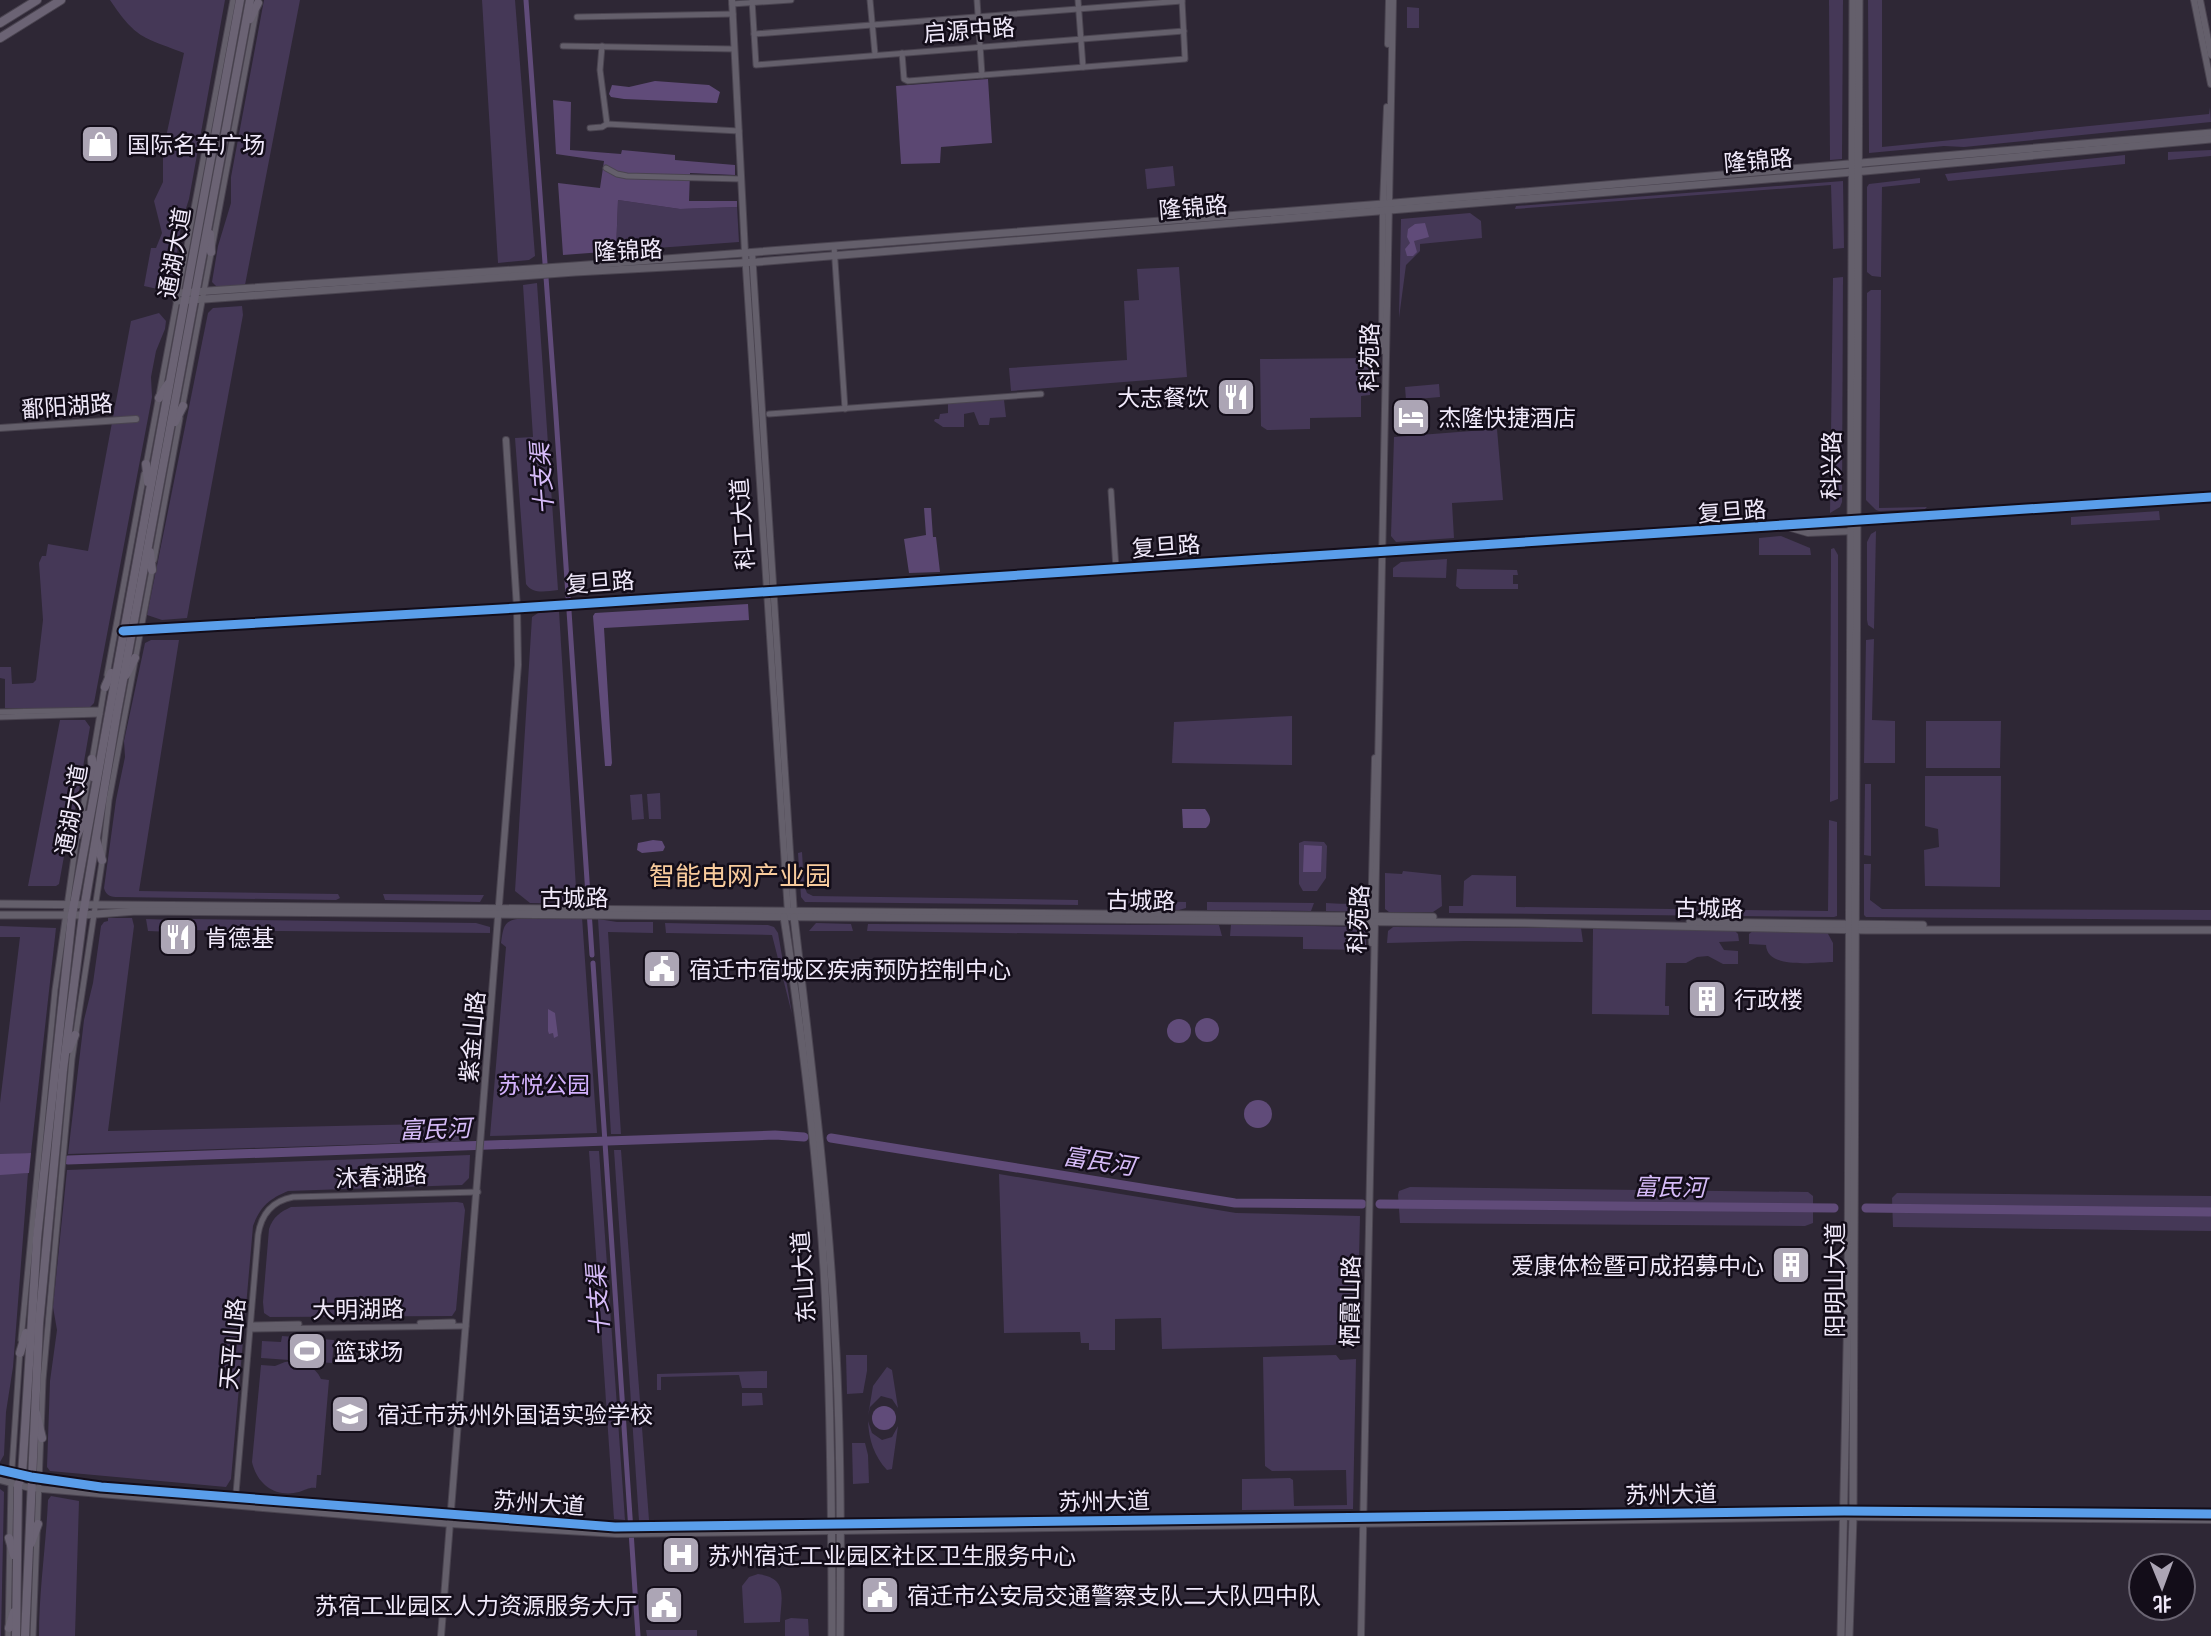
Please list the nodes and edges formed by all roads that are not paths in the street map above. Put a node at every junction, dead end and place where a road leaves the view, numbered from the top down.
1 (37, 0) edge
2 (61, 0) edge
3 (233, 0) edge
4 (240, 0) edge
5 (791, 0) edge
6 (870, 0) edge
7 (977, 0) edge
8 (1078, 0) edge
9 (1391, 0) edge
10 (1853, 0) edge
11 (1859, 0) edge
12 (2194, 0) edge
13 (2200, 0) edge
14 (256, 1) edge
15 (752, 1) edge
16 (1182, 1) edge
17 (732, 2) edge
18 (1079, 9) junction
19 (733, 15) junction
20 (577, 17) dead end
21 (978, 17) junction
22 (0, 23) edge
23 (873, 25) junction
24 (1184, 31) junction
25 (754, 34) junction
26 (233, 37) junction
27 (0, 38) edge
28 (1081, 39) junction
29 (563, 46) dead end
30 (601, 46) junction
31 (980, 46) junction
32 (734, 49) junction
33 (902, 53) junction
34 (875, 54) junction
35 (223, 55) junction
36 (2211, 55) edge
37 (1083, 67) junction
38 (982, 75) junction
39 (2211, 84) edge
40 (607, 124) junction
41 (590, 128) dead end
42 (738, 131) junction
43 (2211, 133) edge
44 (2211, 139) edge
45 (606, 168) dead end
46 (1855, 168) junction
47 (741, 179) junction
48 (1387, 207) junction
49 (209, 219) junction
50 (834, 246) junction
51 (211, 252) junction
52 (749, 253) junction
53 (834, 256) junction
54 (749, 262) junction
55 (574, 269) junction
56 (191, 296) junction
57 (171, 378) junction
58 (1041, 394) dead end
59 (159, 398) junction
60 (183, 406) junction
61 (845, 409) junction
62 (769, 414) dead end
63 (136, 417) dead end
64 (0, 426) edge
65 (169, 434) junction
66 (506, 440) dead end
67 (146, 464) junction
68 (149, 491) junction
69 (1111, 491) dead end
70 (2211, 498) edge
71 (1853, 520) junction
72 (1786, 526) junction
73 (1853, 531) junction
74 (149, 542) junction
75 (1382, 552) junction
76 (1116, 569) junction
77 (152, 570) junction
78 (774, 590) junction
79 (766, 591) junction
80 (517, 608) junction
81 (132, 630) junction
82 (135, 659) junction
83 (117, 660) junction
84 (123, 681) junction
85 (105, 687) junction
86 (100, 712) junction
87 (0, 714) edge
88 (92, 759) junction
89 (93, 794) junction
90 (92, 806) junction
91 (76, 837) junction
92 (96, 837) junction
93 (103, 860) junction
94 (0, 904) edge
95 (70, 904) junction
96 (85, 904) junction
97 (94, 908) junction
98 (500, 912) junction
99 (790, 914) junction
100 (0, 915) edge
101 (68, 915) junction
102 (83, 915) junction
103 (1374, 919) junction
104 (1852, 927) junction
105 (2211, 928) edge
106 (58, 966) junction
107 (1374, 966) joint
108 (62, 990) junction
109 (75, 1035) junction
110 (65, 1058) junction
111 (478, 1193) junction
112 (287, 1200) joint
113 (30, 1317) junction
114 (466, 1324) junction
115 (252, 1327) junction
116 (20, 1353) junction
117 (34, 1404) junction
118 (42, 1437) junction
119 (0, 1470) edge
120 (11, 1473) junction
121 (31, 1477) junction
122 (0, 1480) edge
123 (14, 1484) junction
124 (34, 1488) junction
125 (237, 1502) junction
126 (1848, 1514) junction
127 (2211, 1514) edge
128 (1364, 1517) junction
129 (451, 1520) junction
130 (2211, 1520) edge
131 (38, 1524) junction
132 (1363, 1525) junction
133 (832, 1528) junction
134 (841, 1528) junction
135 (9, 1538) junction
136 (27, 1553) junction
137 (16, 1565) junction
138 (16, 1606) junction
139 (8, 1632) edge
140 (16, 1636) edge
141 (25, 1636) edge
142 (33, 1636) edge
143 (441, 1636) edge
144 (832, 1636) edge
145 (840, 1636) edge
146 (1361, 1636) edge
147 (1841, 1636) edge
148 (1849, 1636) edge

1 - 22 main road
2 - 27 main road
3 - 35 street
4 - 26 main road, 通湖大道
5 - 15 street
6 - 23 street
7 - 21 street
8 - 18 street
9 - 48 street, 科苑路
10 - 46 main road, 科兴路
11 - 46 main road, 科兴路
12 - 39 street
13 - 36 street
14 - 49 main road, 通湖大道
14 - 51 street
15 - 17 street
15 - 25 street
16 - 18 street
16 - 24 street
17 - 19 street, 科工大道
18 - 21 street
18 - 28 street
19 - 20 street
19 - 32 street, 科工大道
21 - 23 street
21 - 31 street
23 - 25 street
23 - 34 street
24 - 28 street, 启源中路
24 - 37 street
25 - 34 street, 启源中路
26 - 35 main road
26 - 56 main road, 通湖大道
28 - 31 street, 启源中路
28 - 37 street
29 - 30 street
30 - 32 street
30 - 40 street
31 - 33 street, 启源中路
31 - 38 street
32 - 42 street, 科工大道
33 - 34 street, 启源中路
33 - 38 street
35 - 56 street
37 - 38 street
40 - 41 street
40 - 42 street
42 - 47 street, 科工大道
43 - 46 main road, 隆锦路
44 - 46 main road, 隆锦路
45 - 47 street
46 - 48 main road, 隆锦路
46 - 71 main road, 科兴路
47 - 52 street, 科工大道
48 - 50 main road, 隆锦路
48 - 53 main road, 隆锦路
48 - 75 street, 科苑路
49 - 51 main road
49 - 56 main road, 通湖大道
50 - 52 main road, 隆锦路
50 - 53 street
51 - 56 street
52 - 54 street, 科工大道
52 - 55 main road, 隆锦路
53 - 54 main road, 隆锦路
53 - 61 street
54 - 55 main road, 隆锦路
54 - 78 street, 科工大道
54 - 79 street, 科工大道
55 - 56 main road, 隆锦路
56 - 57 main road, 通湖大道
56 - 59 street
56 - 60 street
56 - 65 main road, 通湖大道
57 - 59 main road
57 - 68 main road, 通湖大道
58 - 61 street
59 - 67 street
60 - 65 main road
60 - 77 street
61 - 62 street
63 - 64 street, 鄱阳湖路
65 - 74 main road, 通湖大道
66 - 80 street, 紫金山路
67 - 68 main road
67 - 85 street
68 - 81 main road, 通湖大道
69 - 76 street
70 - 71 street, 复旦路
71 - 72 street, 复旦路
71 - 73 main road, 科兴路
72 - 73 street
72 - 75 street, 复旦路
73 - 104 main road, 科兴路
74 - 77 main road
74 - 81 main road, 通湖大道
75 - 76 street, 复旦路
75 - 103 street, 科苑路
76 - 78 street, 复旦路
77 - 81 street
78 - 79 street, 复旦路
78 - 99 street, 科工大道
79 - 80 street, 复旦路
79 - 99 street, 科工大道
80 - 81 street, 复旦路
80 - 98 street, 紫金山路
81 - 82 street
81 - 83 main road, 通湖大道
81 - 84 main road, 通湖大道
82 - 84 main road
82 - 93 street
83 - 85 main road
83 - 89 main road, 通湖大道
84 - 92 main road, 通湖大道
85 - 86 street
86 - 87 street
86 - 88 street
88 - 89 main road
88 - 91 street
89 - 90 main road, 通湖大道
90 - 91 main road
90 - 95 main road, 通湖大道
91 - 95 street
92 - 93 main road
92 - 96 main road, 通湖大道
93 - 97 street
94 - 95 main road, 古城路
95 - 96 main road, 古城路
95 - 101 main road, 通湖大道
96 - 97 main road, 古城路
96 - 102 main road, 通湖大道
97 - 98 main road, 古城路
97 - 102 main road, 古城路
97 - 109 street
98 - 99 main road, 古城路
98 - 111 street, 紫金山路
99 - 103 main road, 古城路
99 - 133 main road, 东山大道
99 - 134 main road, 东山大道
100 - 101 main road, 古城路
101 - 102 main road, 古城路
101 - 106 street
101 - 108 main road, 通湖大道
102 - 110 main road, 通湖大道
103 - 104 main road, 古城路
103 - 107 street, 科苑路
104 - 105 main road, 古城路
104 - 126 main road, 阳明山大道
106 - 108 main road
106 - 116 street
107 - 128 street, 栖霞山路
108 - 113 main road, 通湖大道
109 - 110 main road
109 - 118 street
110 - 117 main road, 通湖大道
111 - 112 street, 沐春湖路
111 - 114 street, 紫金山路
112 - 115 street, 天平山路
113 - 116 main road
113 - 121 main road, 通湖大道
114 - 115 street, 大明湖路
114 - 129 street, 紫金山路
115 - 125 street, 天平山路
116 - 120 street
117 - 118 main road
117 - 121 main road, 通湖大道
118 - 121 street
119 - 120 street, 苏州大道
120 - 121 street, 苏州大道
120 - 123 street
121 - 123 main road, 通湖大道
121 - 124 main road, 通湖大道
121 - 125 street, 苏州大道
122 - 123 street, 苏州大道
123 - 124 street, 苏州大道
123 - 135 street
123 - 137 main road, 通湖大道
124 - 125 street, 苏州大道
124 - 131 street
124 - 136 main road, 通湖大道
125 - 129 street, 苏州大道
126 - 127 street, 苏州大道
126 - 128 street, 苏州大道
126 - 130 street, 苏州大道
126 - 132 street, 苏州大道
126 - 147 main road, 阳明山大道
126 - 148 main road, 阳明山大道
128 - 132 street, 栖霞山路
128 - 134 street, 苏州大道
129 - 133 street, 苏州大道
129 - 143 street, 紫金山路
131 - 136 main road
131 - 142 street
132 - 134 street, 苏州大道
132 - 146 street, 栖霞山路
133 - 134 street, 苏州大道
133 - 144 main road, 东山大道
134 - 145 main road, 东山大道
135 - 137 main road
135 - 139 street
136 - 141 main road, 通湖大道
137 - 138 main road, 通湖大道
138 - 139 main road
138 - 140 main road, 通湖大道

